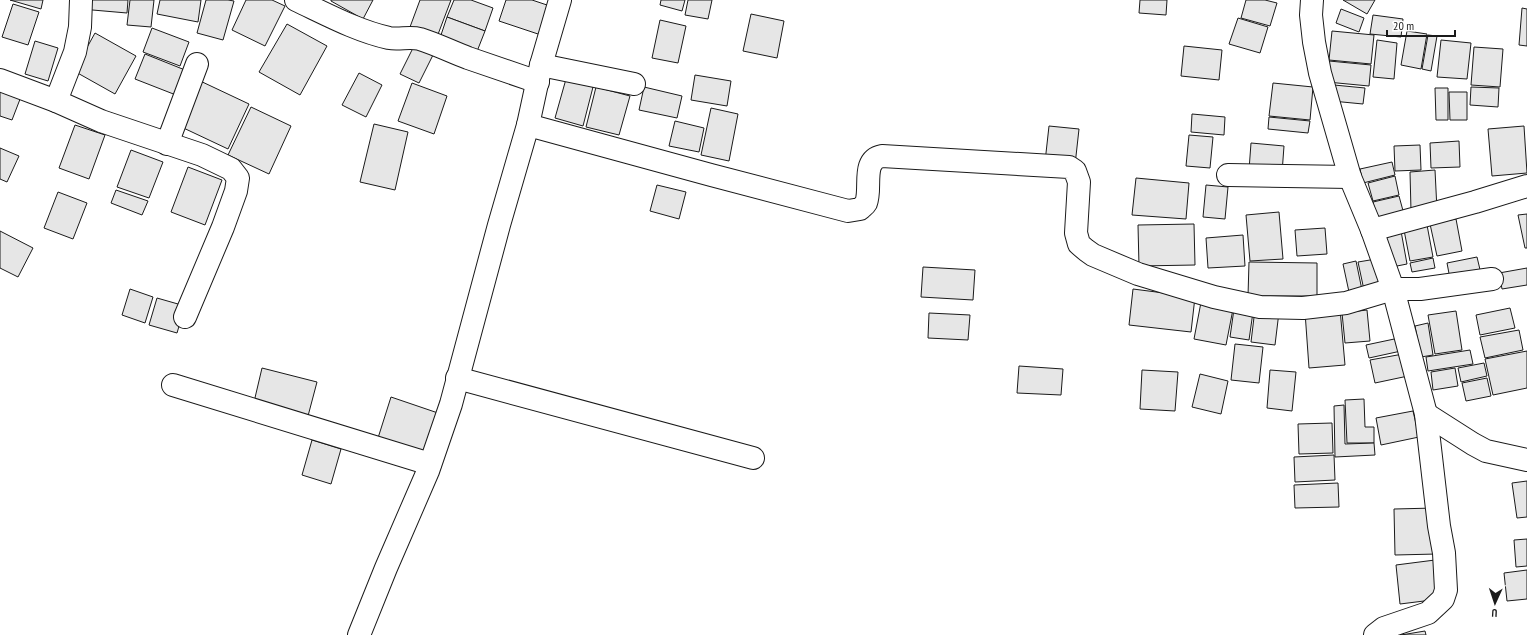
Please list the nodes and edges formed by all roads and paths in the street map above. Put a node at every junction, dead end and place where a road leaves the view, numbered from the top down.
1 (81, 0) edge
2 (296, 0) edge
3 (560, 0) edge
4 (1312, 0) edge
5 (197, 64) dead end
6 (539, 73) junction
7 (0, 80) edge
8 (634, 84) dead end
9 (56, 101) junction
10 (528, 125) junction
11 (167, 144) junction
12 (1228, 175) dead end
13 (1350, 177) junction
14 (1527, 186) edge
15 (1372, 230) junction
16 (1492, 278) dead end
17 (1393, 289) junction
18 (185, 317) dead end
19 (457, 378) junction
20 (173, 385) dead end
21 (1426, 414) junction
22 (753, 458) dead end
23 (1527, 460) edge
24 (430, 464) junction
25 (360, 635) edge
26 (1375, 635) edge

1 - 9 street
2 - 6 street
3 - 6 street
4 - 13 street
5 - 11 street
6 - 8 street
6 - 10 street
7 - 9 street
9 - 11 street
10 - 17 street
10 - 19 street
11 - 18 street
12 - 13 street
13 - 15 street
14 - 15 street
15 - 17 street
16 - 17 street
17 - 21 street
19 - 22 street
19 - 24 street
20 - 24 street
21 - 23 street
21 - 26 street
24 - 25 street

